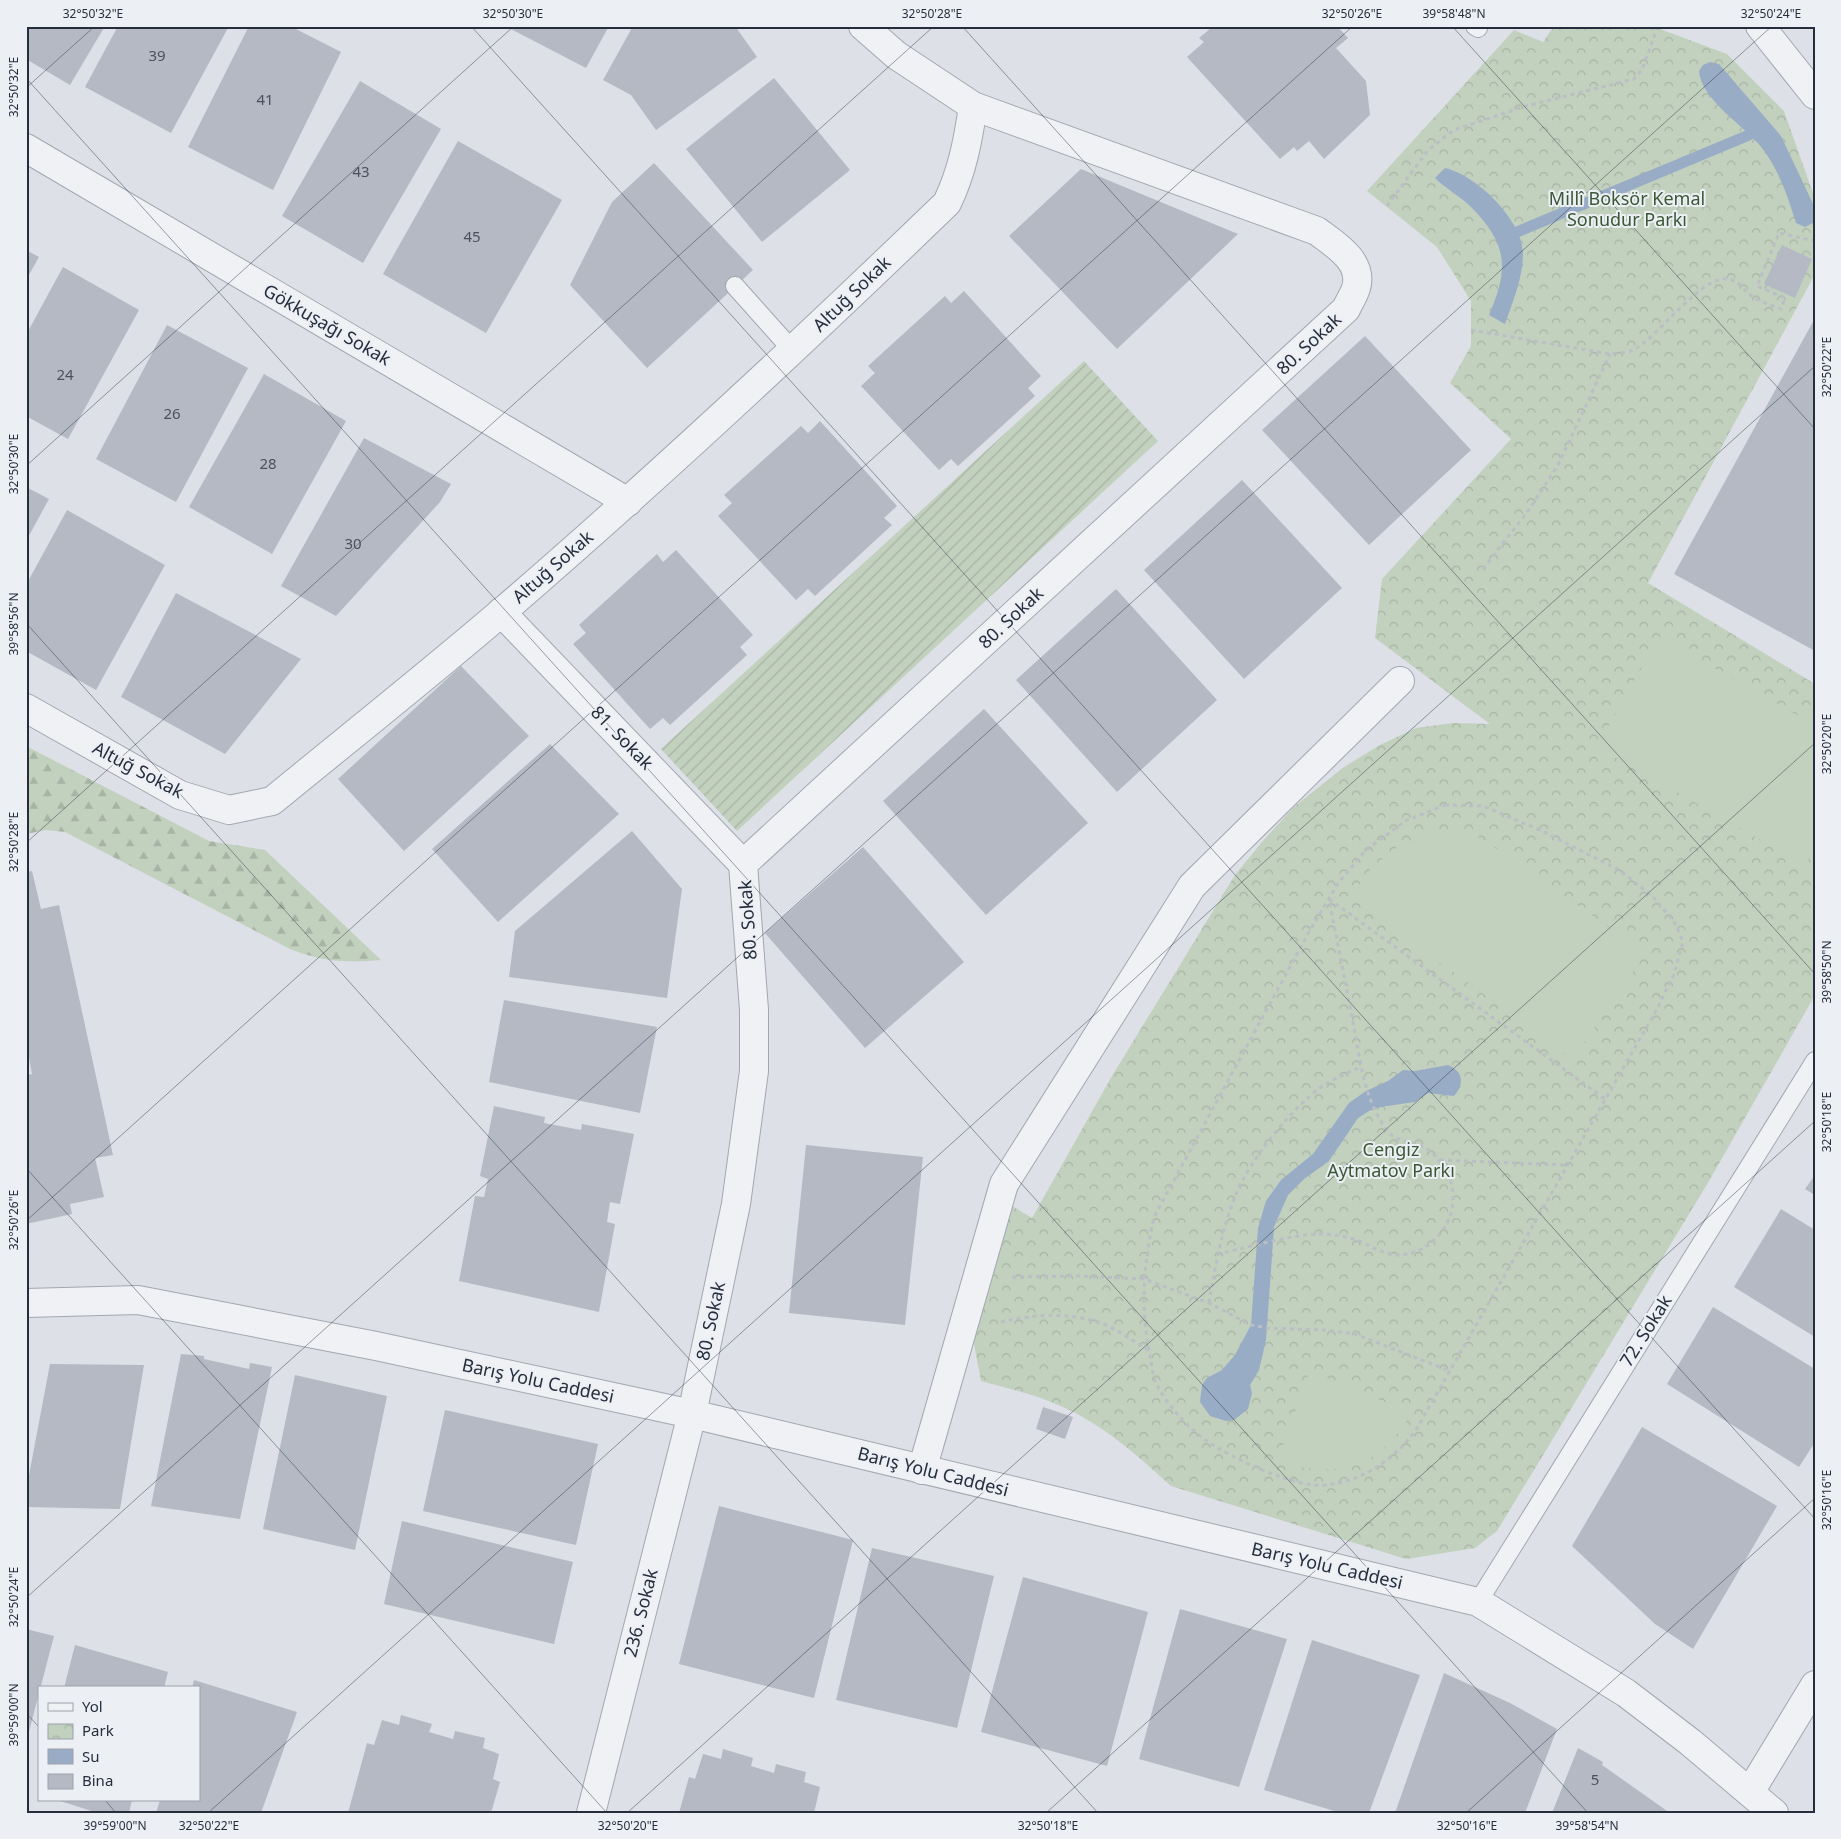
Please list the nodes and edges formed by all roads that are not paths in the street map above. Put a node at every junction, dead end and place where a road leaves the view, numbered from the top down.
1 (863, 26) edge
2 (1760, 26) edge
3 (1815, 96) edge
4 (973, 106) junction
5 (26, 148) edge
6 (735, 286) dead end
7 (793, 351) junction
8 (628, 502) junction
9 (502, 612) junction
10 (1400, 681) dead end
11 (26, 708) edge
12 (743, 864) junction
13 (1815, 1061) edge
14 (26, 1303) edge
15 (692, 1414) junction
16 (922, 1470) junction
17 (1478, 1602) junction
18 (1815, 1685) edge
19 (1750, 1792) junction
20 (591, 1813) edge
21 (1774, 1813) edge

1 - 4 street, 80. Sokak
2 - 3 street
4 - 7 street, Altuğ Sokak
4 - 12 street, 80. Sokak
5 - 8 street, Gökkuşağı Sokak
6 - 7 lane
7 - 8 street, Altuğ Sokak
8 - 9 street, Altuğ Sokak
9 - 11 street, Altuğ Sokak
9 - 12 street, 81. Sokak
10 - 16 street
12 - 15 street, 80. Sokak
13 - 17 lane, 72. Sokak
14 - 15 street, Barış Yolu Caddesi
15 - 16 street, Barış Yolu Caddesi
15 - 20 street, 236. Sokak
16 - 17 street, Barış Yolu Caddesi
17 - 19 street, Barış Yolu Caddesi
18 - 19 street
19 - 21 street, Barış Yolu Caddesi

